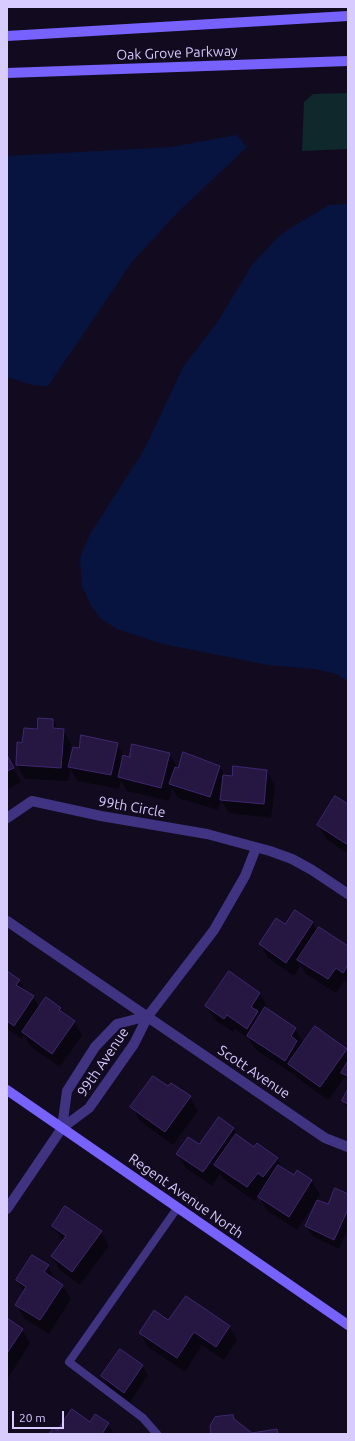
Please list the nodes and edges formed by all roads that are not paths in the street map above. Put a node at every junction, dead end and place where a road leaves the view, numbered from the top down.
1 (348, 16) edge
2 (7, 36) edge
3 (348, 61) edge
4 (7, 73) edge
5 (7, 818) edge
6 (256, 848) junction
7 (348, 894) edge
8 (7, 921) edge
9 (148, 1016) junction
10 (7, 1090) edge
11 (62, 1128) junction
12 (348, 1147) edge
13 (178, 1207) junction
14 (7, 1209) edge
15 (348, 1325) edge
16 (157, 1434) edge

1 - 2 street, Oak Grove Parkway
3 - 4 street, Oak Grove Parkway
5 - 6 street, 99th Circle
6 - 7 street, 99th Circle
6 - 9 street, 99th Avenue
8 - 9 street
9 - 11 street, 99th Avenue
9 - 11 street, 99th Avenue
9 - 12 street, Scott Avenue
10 - 11 street, Regent Avenue North
11 - 13 street, Regent Avenue North
11 - 14 street
13 - 15 street, Regent Avenue North
13 - 16 lane

